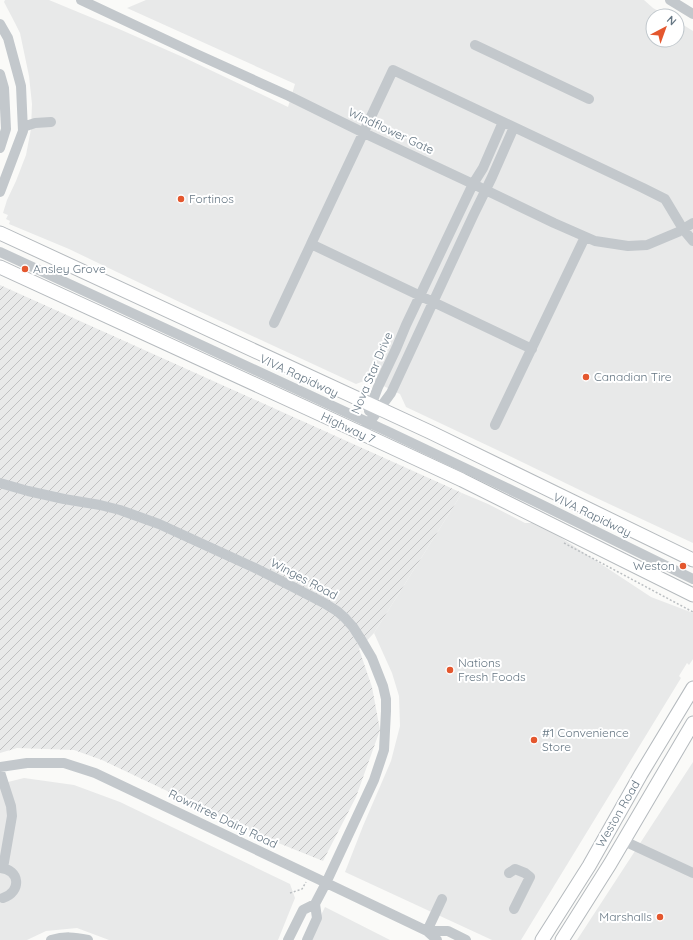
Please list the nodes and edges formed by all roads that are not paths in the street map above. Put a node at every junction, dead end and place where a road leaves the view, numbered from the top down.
1 (81, 0) edge
2 (670, 0) edge
3 (693, 14) edge
4 (0, 24) edge
5 (474, 45) dead end
6 (0, 74) edge
7 (589, 99) dead end
8 (51, 122) dead end
9 (503, 122) junction
10 (23, 127) junction
11 (514, 127) junction
12 (364, 133) junction
13 (0, 148) edge
14 (473, 184) junction
15 (486, 190) junction
16 (0, 192) edge
17 (693, 223) edge
18 (683, 229) junction
19 (0, 233) edge
20 (585, 237) junction
21 (693, 241) edge
22 (311, 244) junction
23 (0, 252) edge
24 (0, 267) edge
25 (420, 296) junction
26 (434, 302) junction
27 (274, 323) dead end
28 (532, 349) junction
29 (376, 406) junction
30 (495, 425) dead end
31 (365, 426) junction
32 (0, 483) edge
33 (693, 560) edge
34 (693, 579) edge
35 (693, 595) edge
36 (693, 688) edge
37 (693, 723) edge
38 (0, 767) edge
39 (0, 772) edge
40 (624, 841) junction
41 (1, 868) edge
42 (509, 873) dead end
43 (693, 873) edge
44 (326, 883) junction
45 (3, 898) dead end
46 (442, 899) dead end
47 (315, 904) junction
48 (514, 909) dead end
49 (428, 931) junction
50 (52, 940) edge
51 (88, 940) edge
52 (288, 940) edge
53 (307, 940) edge
54 (436, 940) edge
55 (466, 940) edge
56 (542, 940) edge
57 (562, 940) edge

1 - 12 street, Windflower Gate
2 - 3 street
4 - 10 street
5 - 7 street
6 - 13 street
8 - 10 street
9 - 11 street
9 - 12 street
9 - 14 street, Nova Star Drive
10 - 16 street
11 - 15 street, Nova Star Drive
11 - 18 street
12 - 14 street, Windflower Gate
12 - 22 street
14 - 15 street, Windflower Gate
14 - 25 street, Nova Star Drive
15 - 20 street, Windflower Gate
15 - 26 street, Nova Star Drive
17 - 18 street, Windflower Gate
18 - 20 street, Windflower Gate
18 - 21 street
19 - 29 main road
20 - 28 street
22 - 25 street
22 - 27 street
23 - 31 street, VIVA Rapidway
24 - 31 main road, Highway 7
25 - 26 street
25 - 29 street, Nova Star Drive
26 - 28 street
26 - 29 street, Nova Star Drive
28 - 30 street
29 - 31 street, Nova Star Drive
29 - 33 main road
31 - 34 street, VIVA Rapidway
31 - 35 main road, Highway 7
32 - 44 street, Winges Road
36 - 56 main road, Weston Road
37 - 40 main road, Weston Road
38 - 44 street, Rowntree Dairy Road
39 - 41 street
40 - 43 street
40 - 57 main road, Weston Road
41 - 45 street
42 - 48 street
44 - 47 street, Winges Road
44 - 49 street, Rowntree Dairy Road
46 - 49 street
47 - 52 street
47 - 53 street
49 - 54 street, Rowntree Dairy Road
49 - 55 street, Rowntree Dairy Road
50 - 51 street

